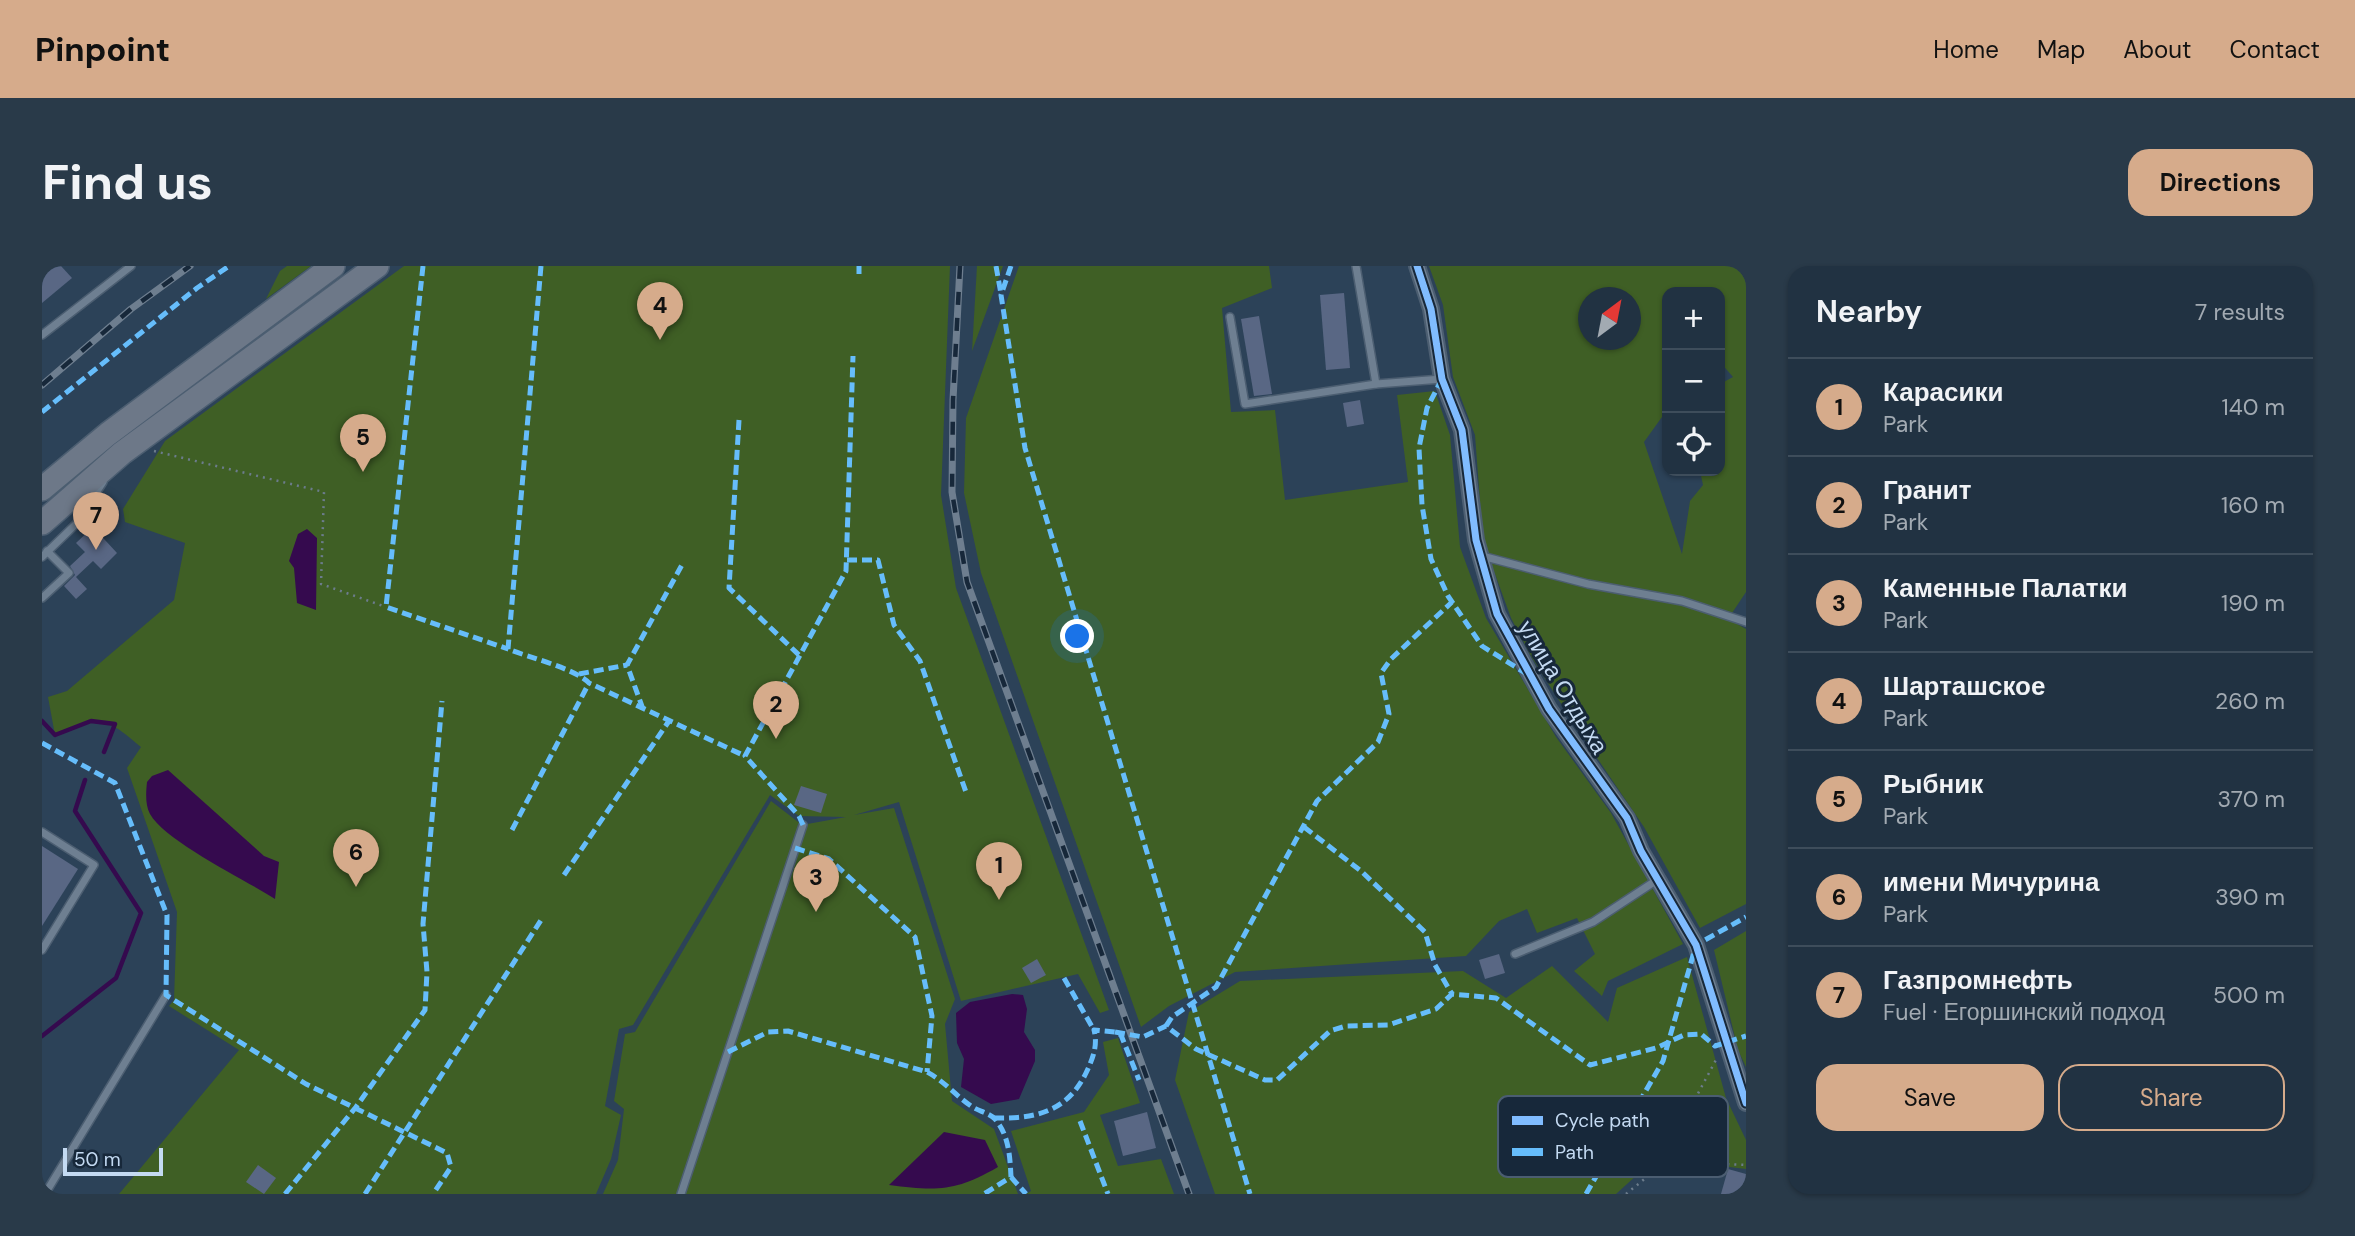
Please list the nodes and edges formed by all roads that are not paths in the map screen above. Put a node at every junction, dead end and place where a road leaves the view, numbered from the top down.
1 (131, 266) edge
2 (333, 266) edge
3 (377, 266) edge
4 (1356, 266) edge
5 (1416, 266) edge
6 (1230, 317) dead end
7 (42, 335) edge
8 (222, 348) junction
9 (236, 368) junction
10 (1442, 379) junction
11 (1376, 384) junction
12 (122, 453) junction
13 (42, 489) edge
14 (42, 523) edge
15 (45, 554) edge
16 (1482, 556) junction
17 (42, 598) edge
18 (1746, 622) edge
19 (803, 825) dead end
20 (42, 832) edge
21 (1657, 880) junction
22 (42, 950) edge
23 (1515, 954) dead end
24 (166, 995) dead end
25 (1746, 1103) edge
26 (45, 1194) edge
27 (681, 1194) edge

1 - 7 lane
2 - 8 main road
3 - 9 main road
4 - 11 lane
5 - 10 street, улица Отдыха
6 - 11 lane
8 - 9 main road
8 - 13 main road
9 - 12 main road
10 - 11 lane
10 - 16 street, улица Отдыха
12 - 14 main road
12 - 15 lane
15 - 17 lane
16 - 18 lane
16 - 21 street, улица Отдыха
19 - 27 lane
20 - 22 lane
21 - 23 lane
21 - 25 street, улица Отдыха
24 - 26 lane

